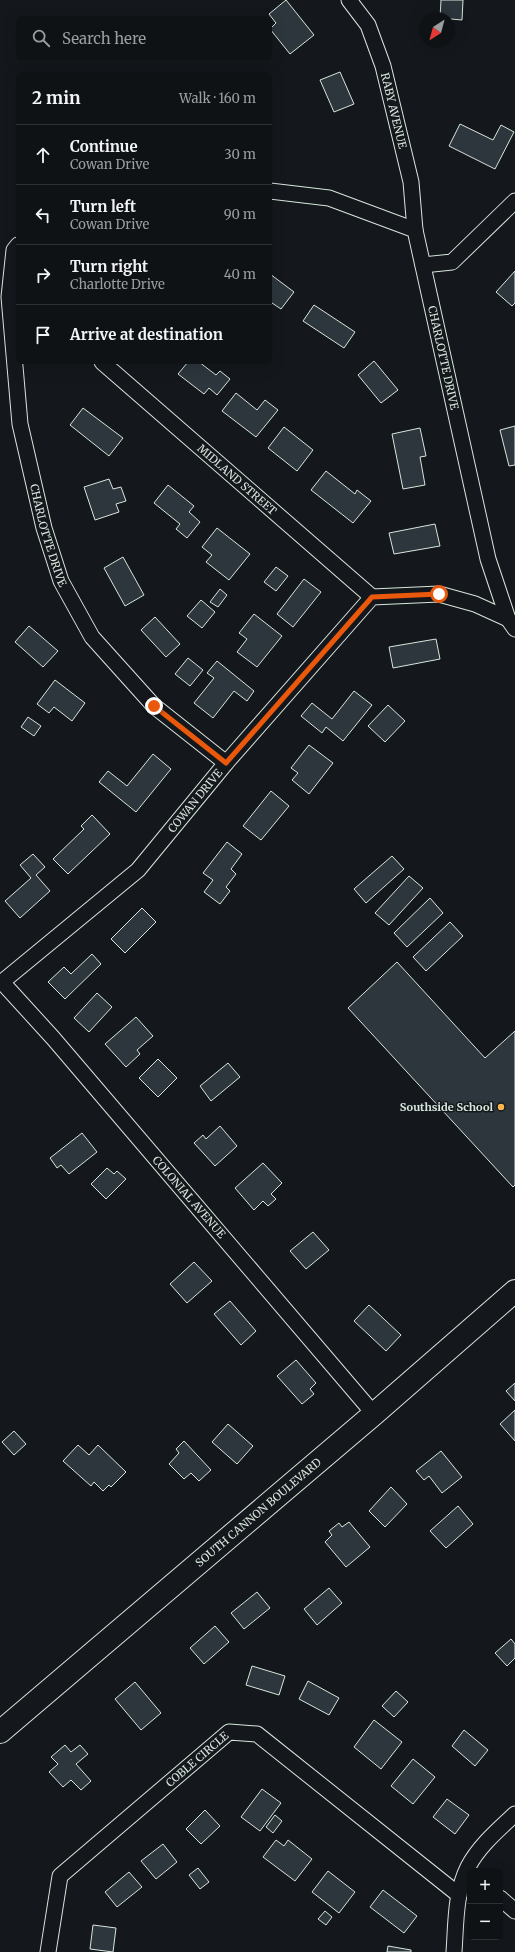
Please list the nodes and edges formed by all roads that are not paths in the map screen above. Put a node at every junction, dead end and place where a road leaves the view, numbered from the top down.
1 (355, 3) edge
2 (272, 191) edge
3 (512, 210) edge
4 (415, 230) junction
5 (16, 247) edge
6 (423, 265) junction
7 (13, 299) edge
8 (16, 353) edge
9 (17, 364) edge
10 (104, 364) edge
11 (372, 597) junction
12 (512, 624) edge
13 (226, 763) junction
14 (2, 982) joint
15 (515, 1291) edge
16 (374, 1414) junction
17 (0, 1732) edge
18 (515, 1814) edge
19 (471, 1868) edge
20 (467, 1875) edge
21 (459, 1895) junction
22 (503, 1901) edge
23 (515, 1911) edge
24 (48, 1952) edge
25 (454, 1952) edge

1 - 4 street, RABY AVENUE
2 - 4 street
3 - 6 street
4 - 6 street, CHARLOTTE DRIVE
5 - 7 street, CHARLOTTE DRIVE
6 - 12 street, CHARLOTTE DRIVE
7 - 8 street, CHARLOTTE DRIVE
9 - 13 street, CHARLOTTE DRIVE
10 - 11 street, MIDLAND STREET
11 - 12 street
11 - 13 street, COWAN DRIVE
13 - 14 street, COWAN DRIVE
14 - 16 street, COLONIAL AVENUE
15 - 16 highway, SOUTH CANNON BOULEVARD
16 - 17 highway, SOUTH CANNON BOULEVARD
18 - 19 street
20 - 21 street
21 - 24 street, COBLE CIRCLE
21 - 25 street
22 - 23 street

